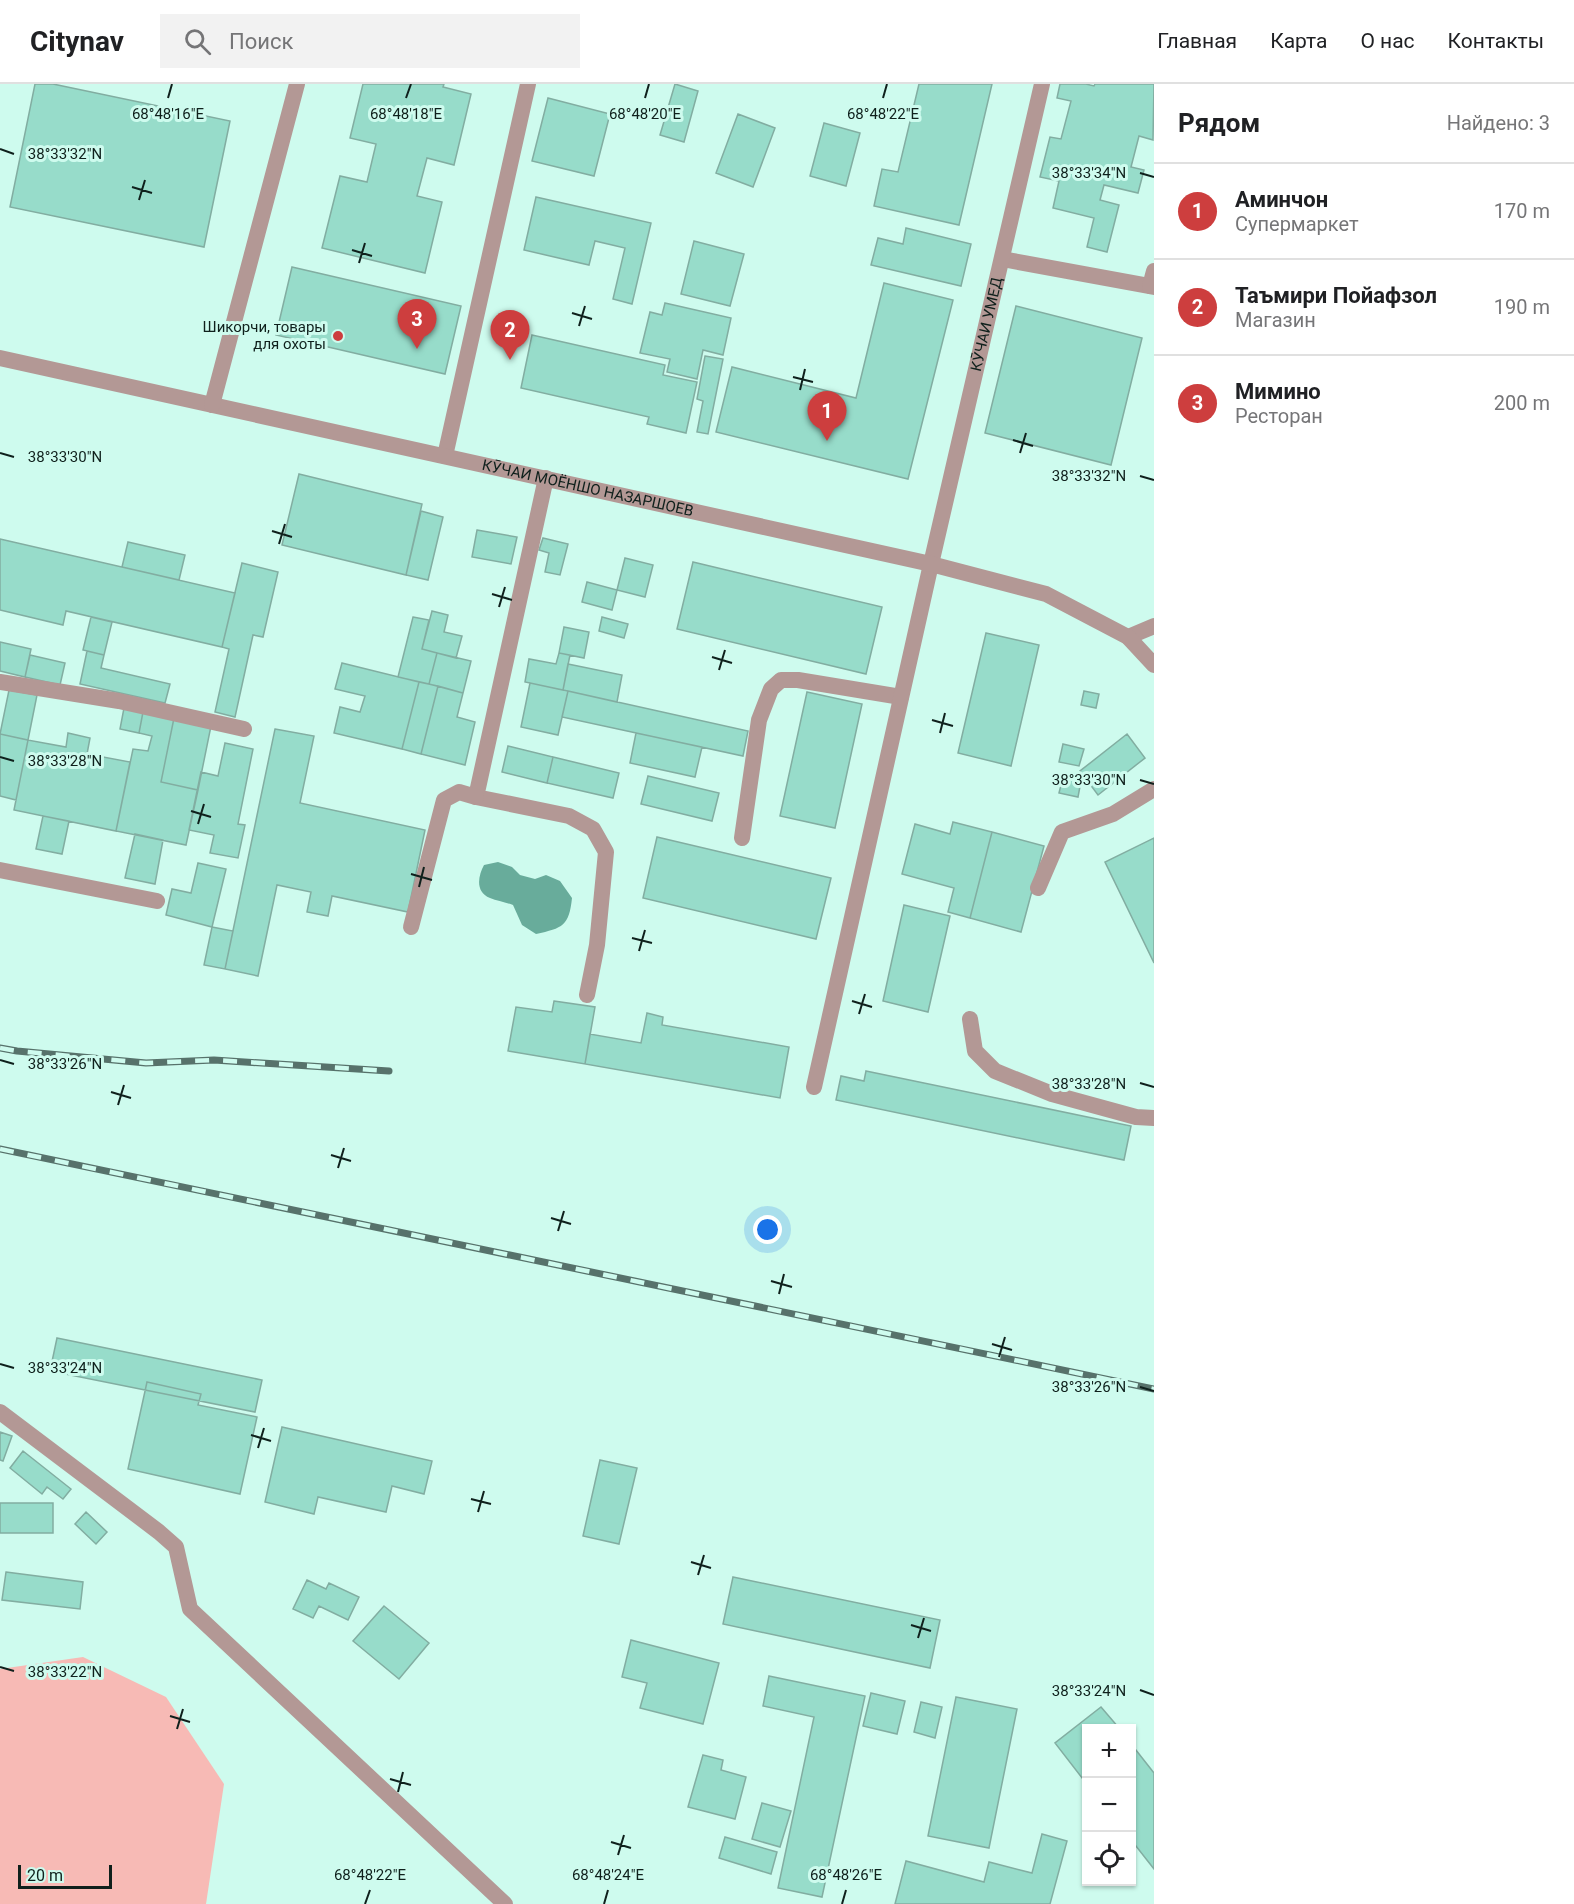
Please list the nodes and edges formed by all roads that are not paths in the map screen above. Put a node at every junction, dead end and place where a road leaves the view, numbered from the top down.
1 (297, 84) edge
2 (528, 84) edge
3 (1042, 84) edge
4 (1002, 259) junction
5 (1153, 282) edge
6 (0, 358) edge
7 (212, 405) junction
8 (445, 456) junction
9 (546, 478) junction
10 (931, 564) junction
11 (1154, 626) edge
12 (1128, 637) junction
13 (1154, 665) edge
14 (0, 682) edge
15 (901, 697) junction
16 (244, 729) dead end
17 (1154, 789) edge
18 (476, 797) junction
19 (742, 838) dead end
20 (0, 870) edge
21 (1038, 888) dead end
22 (157, 901) dead end
23 (411, 927) dead end
24 (587, 995) dead end
25 (970, 1019) dead end
26 (814, 1087) dead end
27 (1154, 1118) edge
28 (0, 1412) edge
29 (505, 1904) edge

1 - 7 street
2 - 8 street
3 - 4 street, КӮЧАИ УМЕД
4 - 5 street
4 - 10 street, КӮЧАИ УМЕД
6 - 7 street, КӮЧАИ МОЁНШО НАЗАРШОЕВ
7 - 8 street, КӮЧАИ МОЁНШО НАЗАРШОЕВ
8 - 9 street, КӮЧАИ МОЁНШО НАЗАРШОЕВ
9 - 10 street, КӮЧАИ МОЁНШО НАЗАРШОЕВ
9 - 18 street
10 - 12 street, КӮЧАИ МОЁНШО НАЗАРШОЕВ
10 - 15 street, КӮЧАИ УМЕД
11 - 12 street
12 - 13 street, КӮЧАИ МОЁНШО НАЗАРШОЕВ
14 - 16 street
15 - 19 street
15 - 26 street, КӮЧАИ УМЕД
17 - 21 street
18 - 23 street
18 - 24 street
20 - 22 street
25 - 27 street
28 - 29 street

